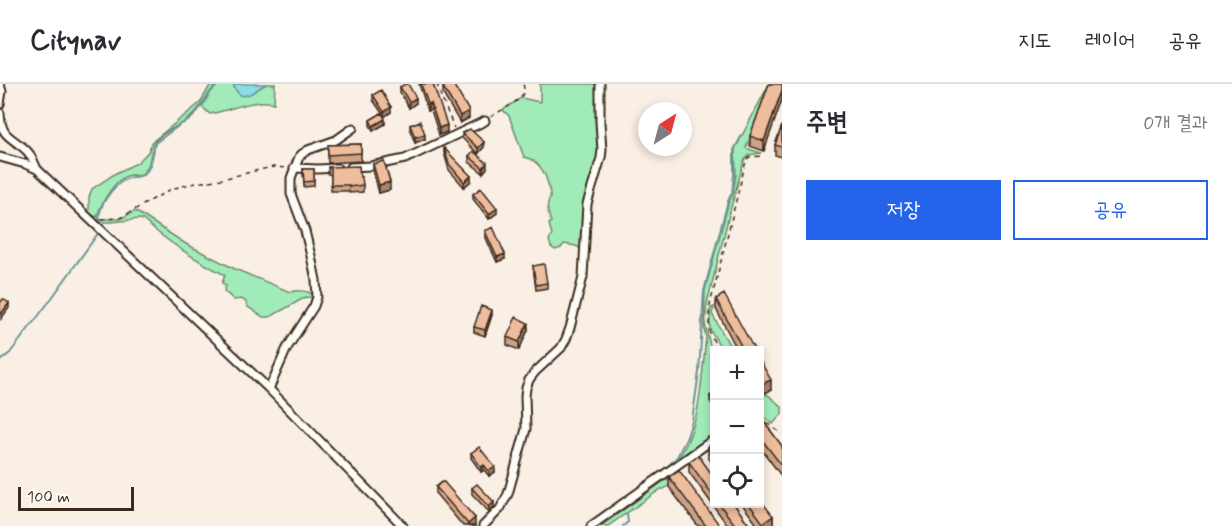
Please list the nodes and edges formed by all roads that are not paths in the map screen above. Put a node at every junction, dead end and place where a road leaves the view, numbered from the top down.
1 (0, 84) edge
2 (600, 84) edge
3 (0, 104) edge
4 (0, 113) edge
5 (485, 121) road end
6 (354, 128) dead end
7 (0, 157) edge
8 (294, 168) junction
9 (37, 169) junction
10 (269, 389) junction
11 (710, 443) edge
12 (403, 526) edge
13 (483, 526) edge
14 (591, 526) edge

1 - 3 street
2 - 13 street
4 - 9 street
5 - 8 street
6 - 8 street
7 - 9 street
8 - 10 street
9 - 10 street
10 - 12 street
11 - 14 street

